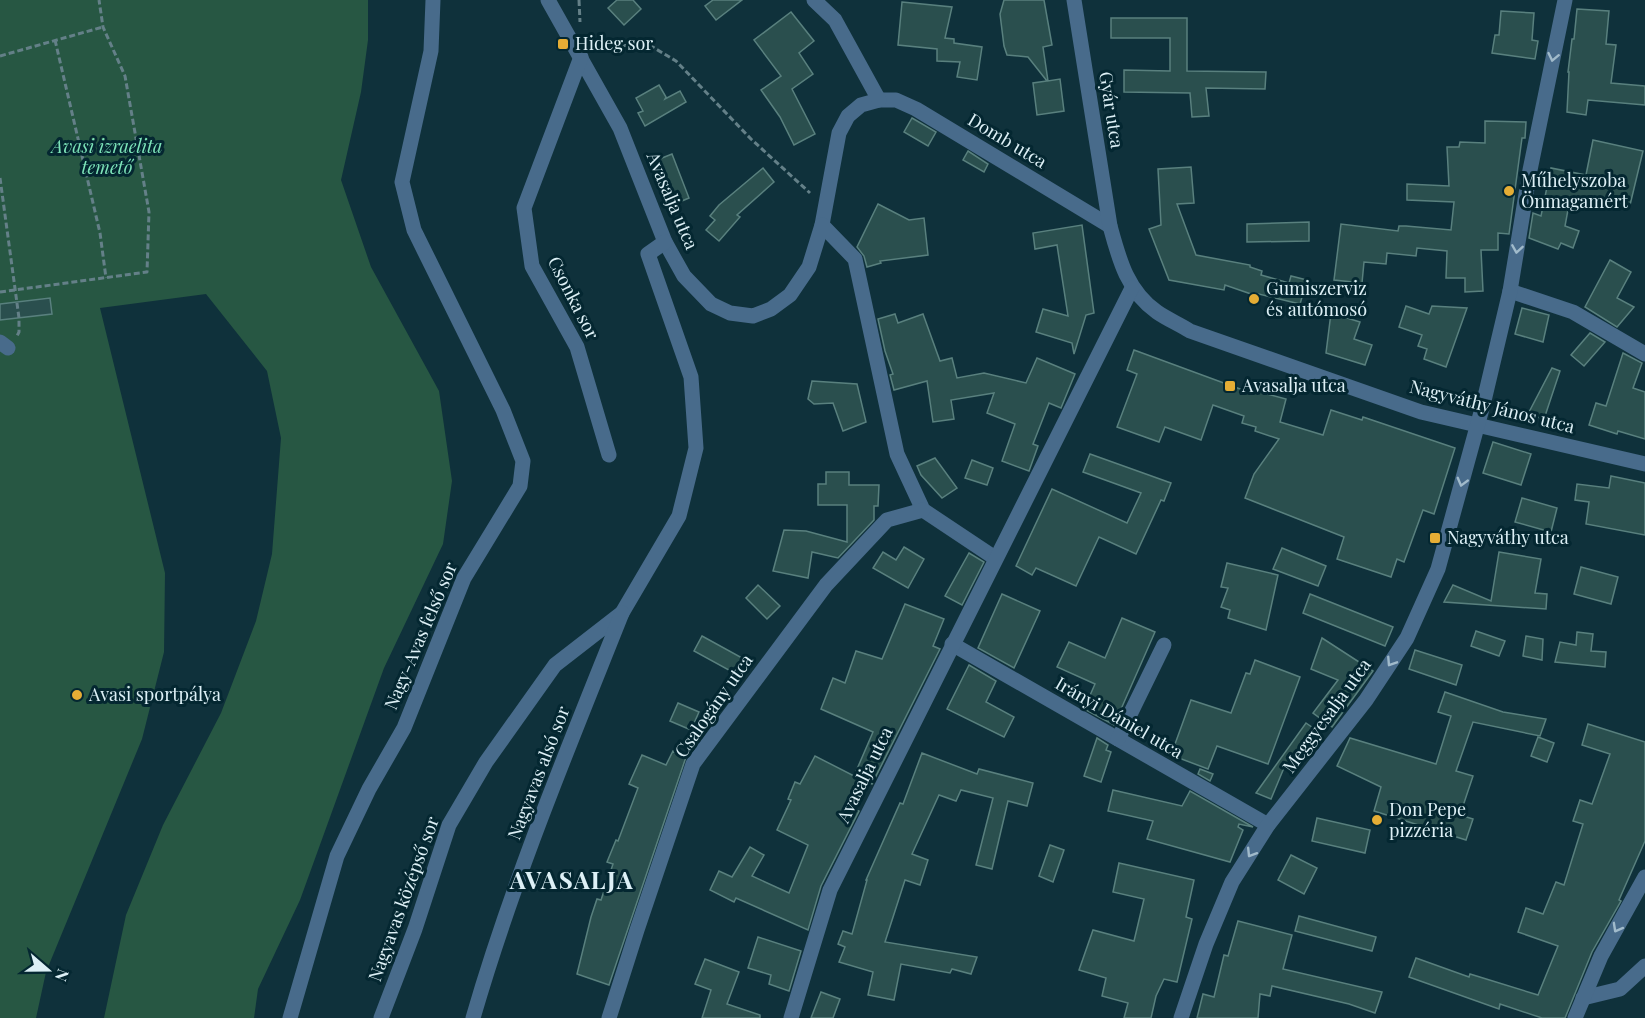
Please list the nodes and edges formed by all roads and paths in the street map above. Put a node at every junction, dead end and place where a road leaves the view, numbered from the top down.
1 (99, 0) edge
2 (433, 0) edge
3 (548, 0) edge
4 (814, 0) edge
5 (831, 0) edge
6 (1074, 0) edge
7 (1565, 0) edge
8 (836, 20) junction
9 (104, 27) junction
10 (55, 40) junction
11 (595, 45) dead end
12 (0, 56) edge
13 (581, 57) junction
14 (879, 100) junction
15 (0, 178) edge
16 (825, 207) junction
17 (822, 225) junction
18 (1110, 226) junction
19 (665, 242) junction
20 (106, 278) junction
21 (1132, 288) junction
22 (15, 291) junction
23 (1510, 291) junction
24 (0, 292) edge
25 (4, 345) edge
26 (1645, 354) edge
27 (1478, 425) junction
28 (609, 455) dead end
29 (1645, 464) edge
30 (923, 510) junction
31 (995, 558) junction
32 (622, 613) junction
33 (952, 644) junction
34 (1164, 645) dead end
35 (1118, 740) junction
36 (1268, 825) junction
37 (1645, 877) edge
38 (1645, 966) edge
39 (1584, 998) junction
40 (290, 1018) edge
41 (381, 1018) edge
42 (473, 1018) edge
43 (609, 1018) edge
44 (791, 1018) edge
45 (1181, 1018) edge
46 (1575, 1018) edge

1 - 9 path
2 - 40 street, Nagy-Avas felső sor
3 - 13 street
4 - 8 street
5 - 8 street
6 - 18 street, Gyár utca
7 -> 23 street, Meggyesalja utca
8 - 14 street
9 - 10 path
9 - 20 path
10 - 12 path
10 - 20 path
11 - 16 path
13 - 19 street, Avasalja utca
13 - 28 street, Csonka sor
14 - 16 street
14 - 18 street, Domb utca
15 - 22 path
16 - 17 street
17 - 19 street, Avasalja utca
17 - 30 street
18 - 21 street, Nagyváthy János utca
19 - 32 street, Nagyavas középső sor
20 - 22 path
21 - 27 street, Nagyváthy János utca
21 - 31 street, Avasalja utca
22 - 24 path
22 - 25 path
23 - 26 street
23 - 27 street, Meggyesalja utca
27 - 29 street, Nagyváthy János utca
27 -> 36 street, Meggyesalja utca
30 - 31 street
30 - 43 street, Csalogány utca
31 - 33 street, Avasalja utca
32 - 41 street, Nagyavas középső sor
32 - 42 street, Nagyavas alsó sor
33 - 35 street, Irányi Dániel utca
33 - 44 street, Avasalja utca
34 - 35 street
35 - 36 street, Irányi Dániel utca
36 -> 45 street, Meggyesalja utca
37 -> 39 street
38 - 39 street
39 - 46 street

